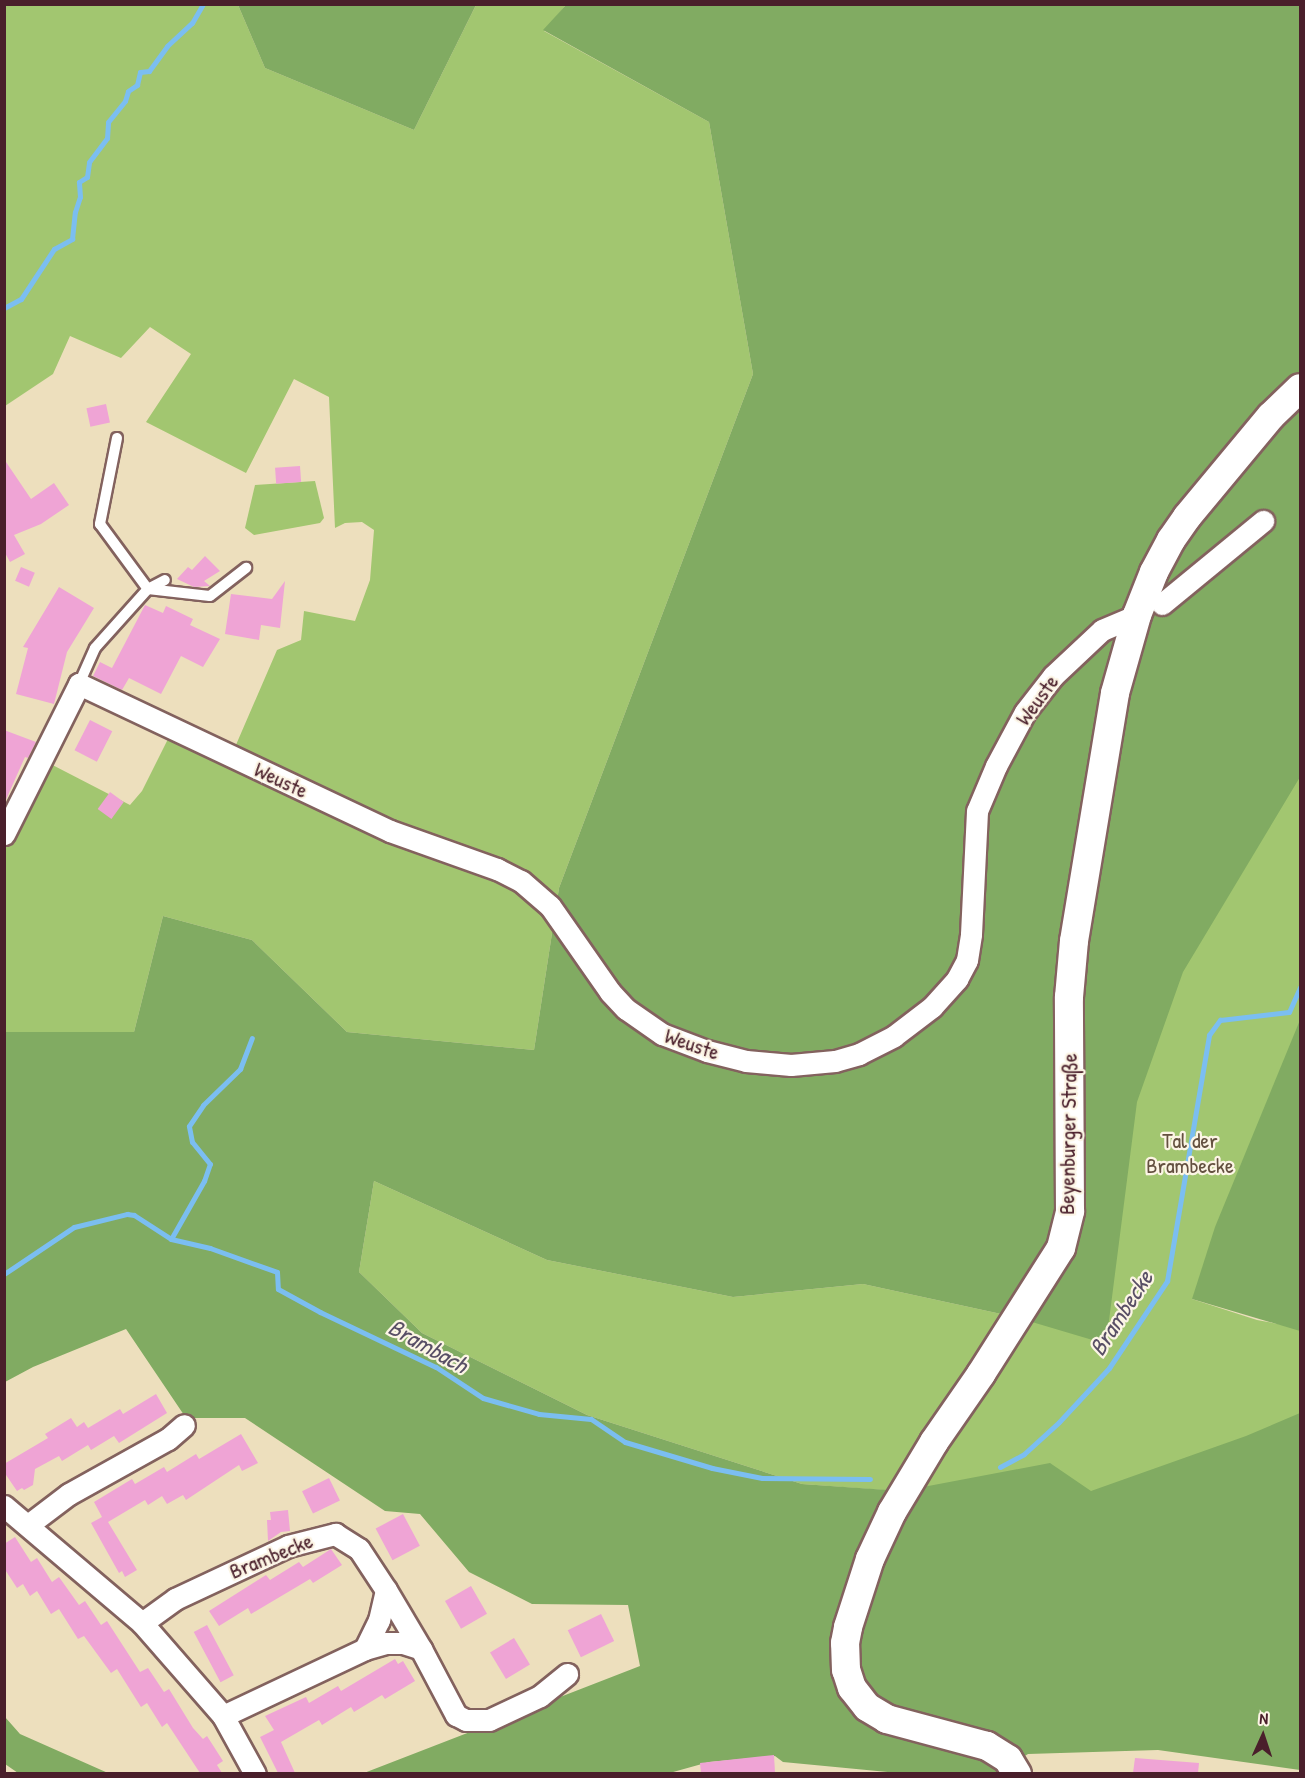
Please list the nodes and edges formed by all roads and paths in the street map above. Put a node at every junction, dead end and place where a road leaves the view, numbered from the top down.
1 (1300, 388) edge
2 (117, 438) dead end
3 (1263, 521) dead end
4 (246, 568) dead end
5 (165, 580) dead end
6 (148, 589) junction
7 (1162, 604) dead end
8 (1137, 615) junction
9 (78, 684) junction
10 (4, 834) edge
11 (184, 1425) dead end
12 (4, 1506) edge
13 (28, 1525) junction
14 (386, 1590) junction
15 (141, 1623) junction
16 (421, 1648) junction
17 (365, 1649) junction
18 (567, 1674) dead end
19 (223, 1716) junction
20 (255, 1773) edge
21 (1017, 1773) edge

1 - 8 main road, Beyenburger Straße
2 - 6 lane
3 - 7 street
4 - 6 lane
5 - 6 lane
6 - 9 lane
8 - 9 street, Weuste
8 - 21 main road, Beyenburger Straße
9 - 10 street
11 - 13 street
12 - 13 street
13 - 15 street
14 - 15 street, Brambecke
14 - 16 street, Brambecke
14 - 17 street
15 - 19 street
16 - 17 street
16 - 18 street, Brambecke
17 - 19 street
19 - 20 street

